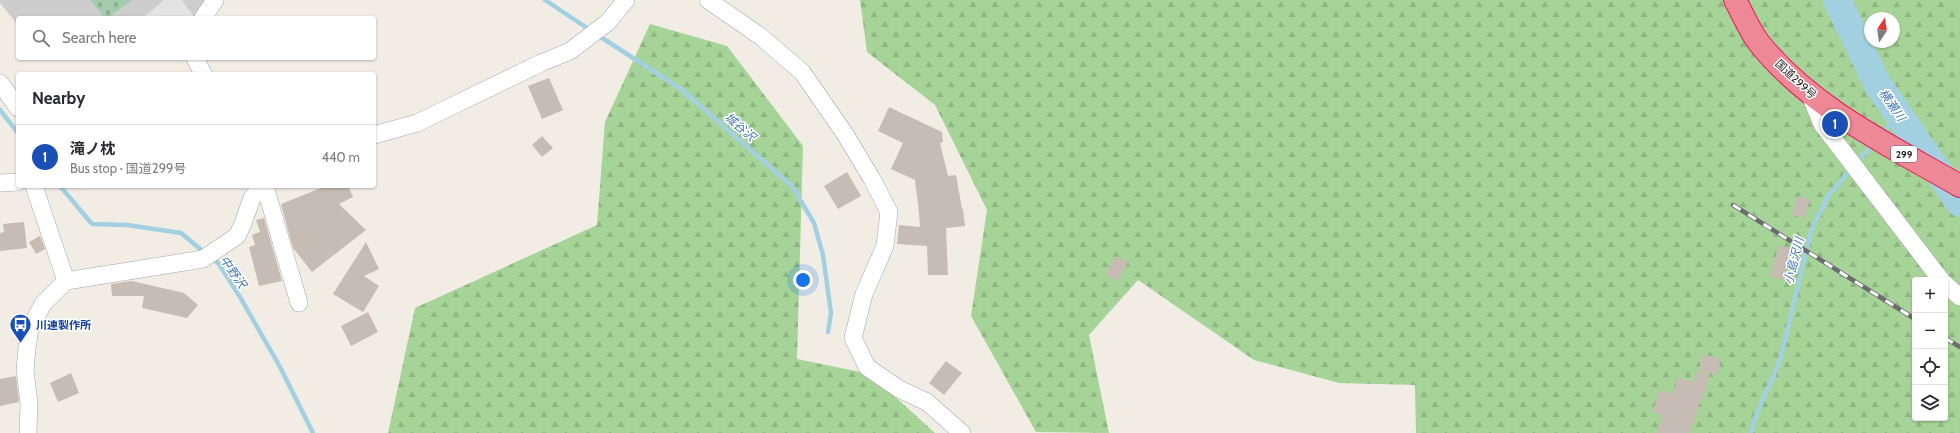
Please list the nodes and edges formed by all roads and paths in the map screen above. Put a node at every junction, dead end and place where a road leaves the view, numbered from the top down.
1 (215, 0) edge
2 (626, 0) edge
3 (708, 0) edge
4 (1735, 0) edge
5 (204, 16) edge
6 (196, 60) edge
7 (203, 72) edge
8 (0, 83) edge
9 (1810, 94) junction
10 (16, 105) edge
11 (376, 134) edge
12 (16, 182) edge
13 (0, 183) edge
14 (1960, 186) edge
15 (35, 188) edge
16 (260, 188) edge
17 (266, 188) edge
18 (1939, 277) edge
19 (66, 281) junction
20 (1948, 287) edge
21 (1960, 297) edge
22 (299, 302) dead end
23 (28, 433) edge
24 (962, 433) edge

1 - 5 street
2 - 11 street
3 - 24 street
4 - 9 highway, 国道299号 / 299
6 - 7 street
8 - 10 street
9 - 14 highway, 国道299号 / 299
9 - 18 street
12 - 13 street
15 - 19 street
16 - 19 street
17 - 22 street
19 - 23 street
20 - 21 street

